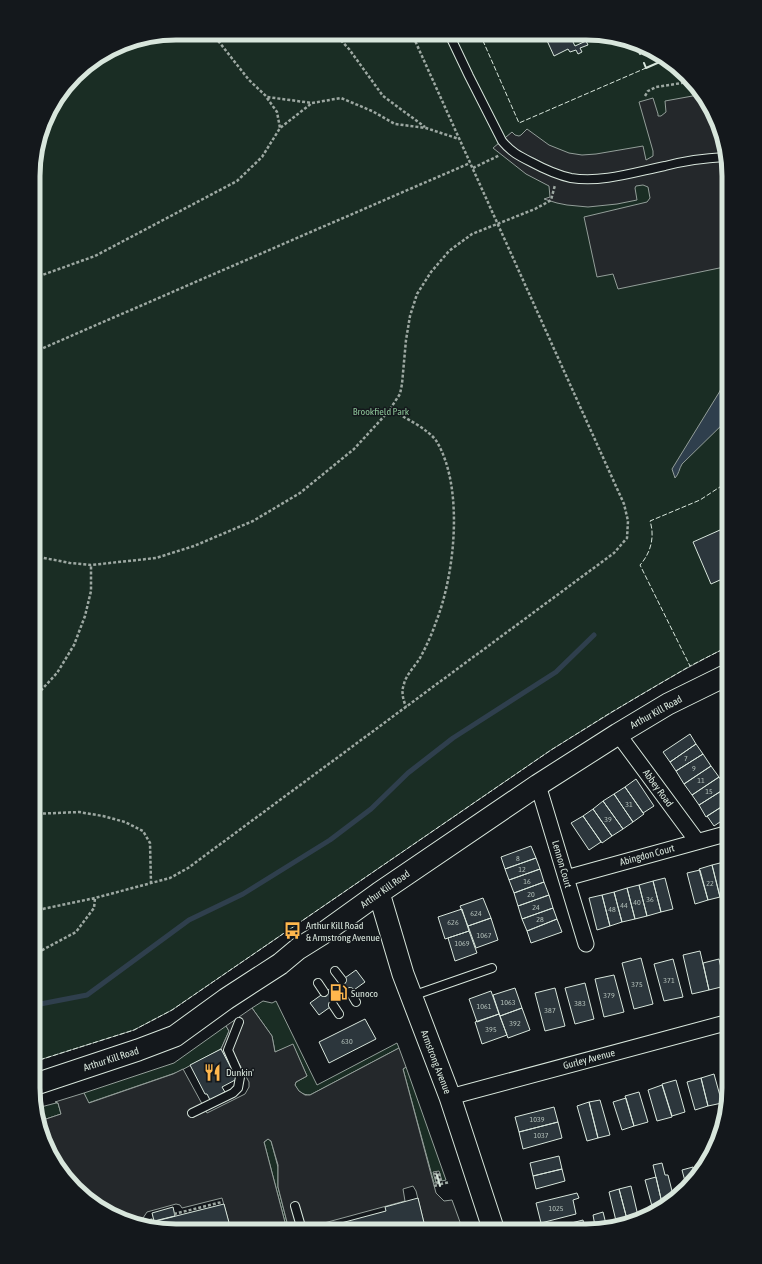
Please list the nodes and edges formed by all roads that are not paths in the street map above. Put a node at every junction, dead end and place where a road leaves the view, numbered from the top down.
1 (453, 40) edge
2 (720, 158) edge
3 (722, 677) edge
4 (618, 734) junction
5 (538, 785) junction
6 (722, 835) edge
7 (697, 842) junction
8 (566, 878) junction
9 (378, 893) junction
10 (586, 944) dead end
11 (492, 968) dead end
12 (335, 971) dead end
13 (342, 980) dead end
14 (318, 983) dead end
15 (324, 992) dead end
16 (350, 992) dead end
17 (412, 996) junction
18 (356, 1002) dead end
19 (333, 1005) dead end
20 (339, 1014) dead end
21 (238, 1022) dead end
22 (722, 1024) edge
23 (40, 1083) edge
24 (450, 1097) junction
25 (192, 1114) dead end
26 (295, 1206) dead end
27 (300, 1224) edge
28 (492, 1224) edge

1 - 2 lane
3 - 4 street, Arthur Kill Road
4 - 5 street, Arthur Kill Road
4 - 7 street, Abbey Road
5 - 8 street, Lennon Court
5 - 9 street, Arthur Kill Road
6 - 7 street, Abingdon Court
7 - 8 street, Abingdon Court
8 - 10 street, Lennon Court
9 - 17 street, Armstrong Avenue
9 - 23 street, Arthur Kill Road
11 - 17 lane
12 - 13 lane
14 - 15 lane
16 - 18 lane
17 - 24 street, Armstrong Avenue
19 - 20 lane
21 - 25 lane
22 - 24 street, Gurley Avenue
24 - 28 street, Armstrong Avenue
26 - 27 lane

